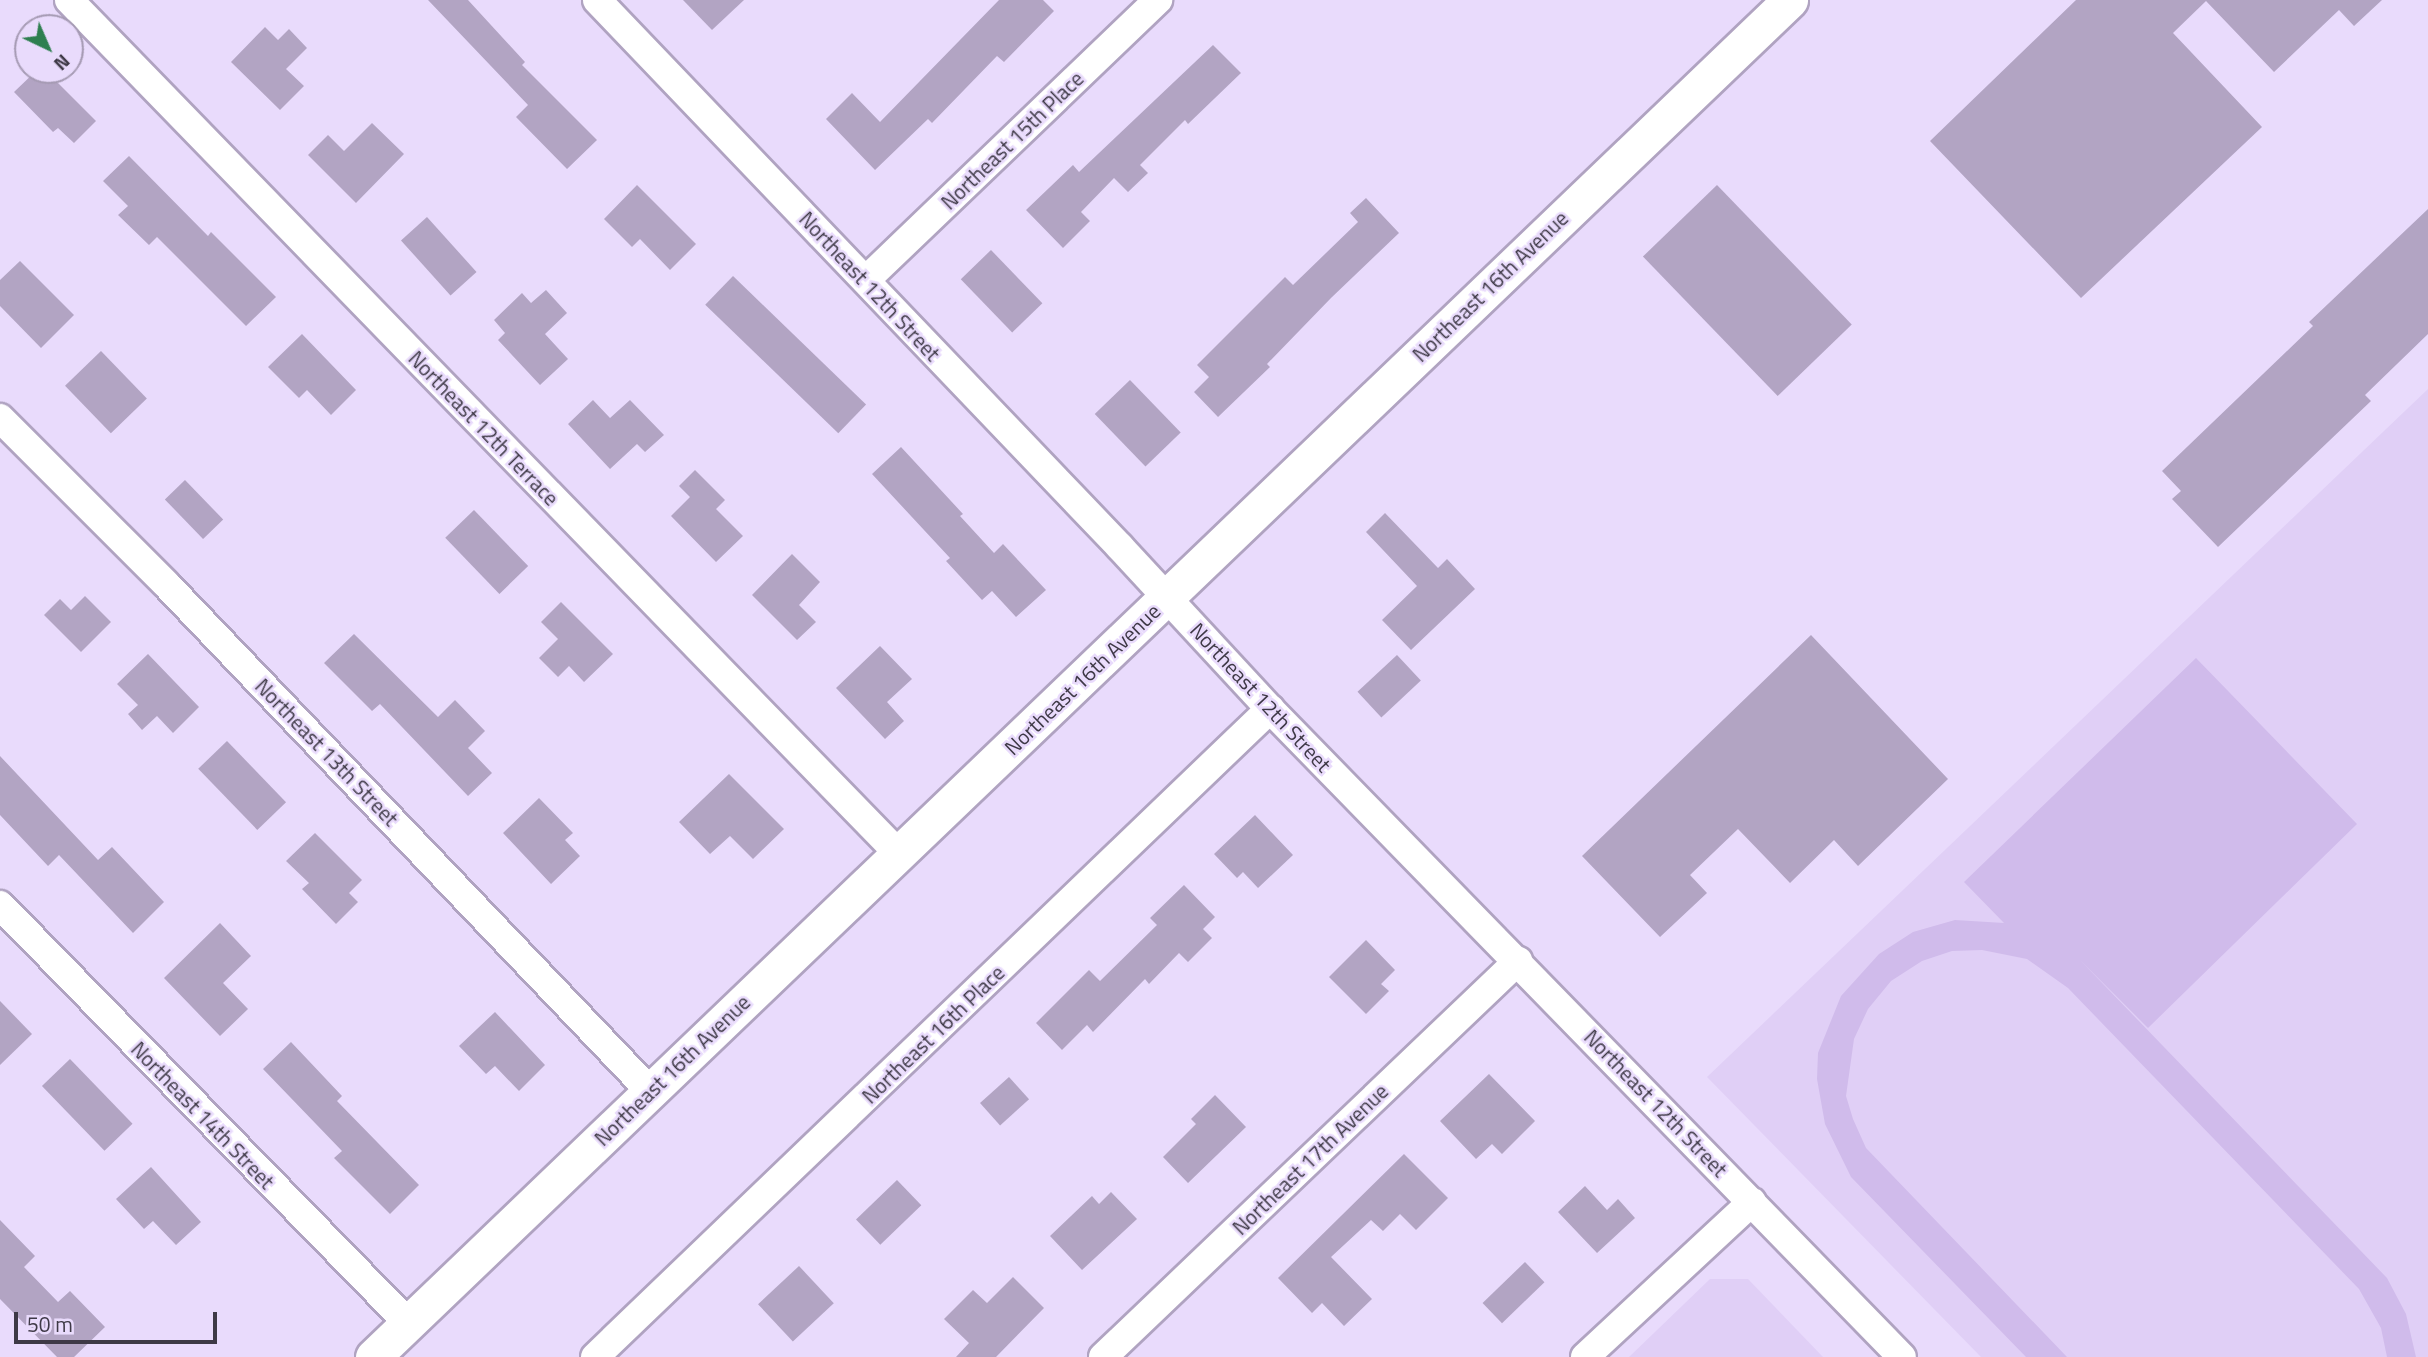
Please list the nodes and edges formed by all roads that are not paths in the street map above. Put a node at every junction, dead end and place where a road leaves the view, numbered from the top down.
1 (69, 0) edge
2 (597, 0) edge
3 (1158, 0) edge
4 (1790, 0) edge
5 (866, 280) junction
6 (0, 418) edge
7 (1167, 596) junction
8 (1269, 709) junction
9 (900, 855) junction
10 (0, 905) edge
11 (1518, 961) junction
12 (650, 1091) junction
13 (1752, 1202) junction
14 (408, 1323) junction
15 (373, 1357) edge
16 (595, 1357) edge
17 (1102, 1357) edge
18 (1585, 1357) edge
19 (1902, 1357) edge

1 - 9 street, Northeast 12th Terrace
2 - 5 street, Northeast 12th Street
3 - 5 street, Northeast 15th Place
4 - 7 street, Northeast 16th Avenue
5 - 7 street, Northeast 12th Street
6 - 12 street, Northeast 13th Street
7 - 8 street, Northeast 12th Street
7 - 9 street, Northeast 16th Avenue
8 - 11 street, Northeast 12th Street
8 - 16 street, Northeast 16th Place
9 - 12 street, Northeast 16th Avenue
10 - 14 street, Northeast 14th Street
11 - 13 street, Northeast 12th Street
11 - 17 street, Northeast 17th Avenue
12 - 14 street, Northeast 16th Avenue
13 - 18 street
13 - 19 street, Northeast 12th Street
14 - 15 street, Northeast 16th Avenue

